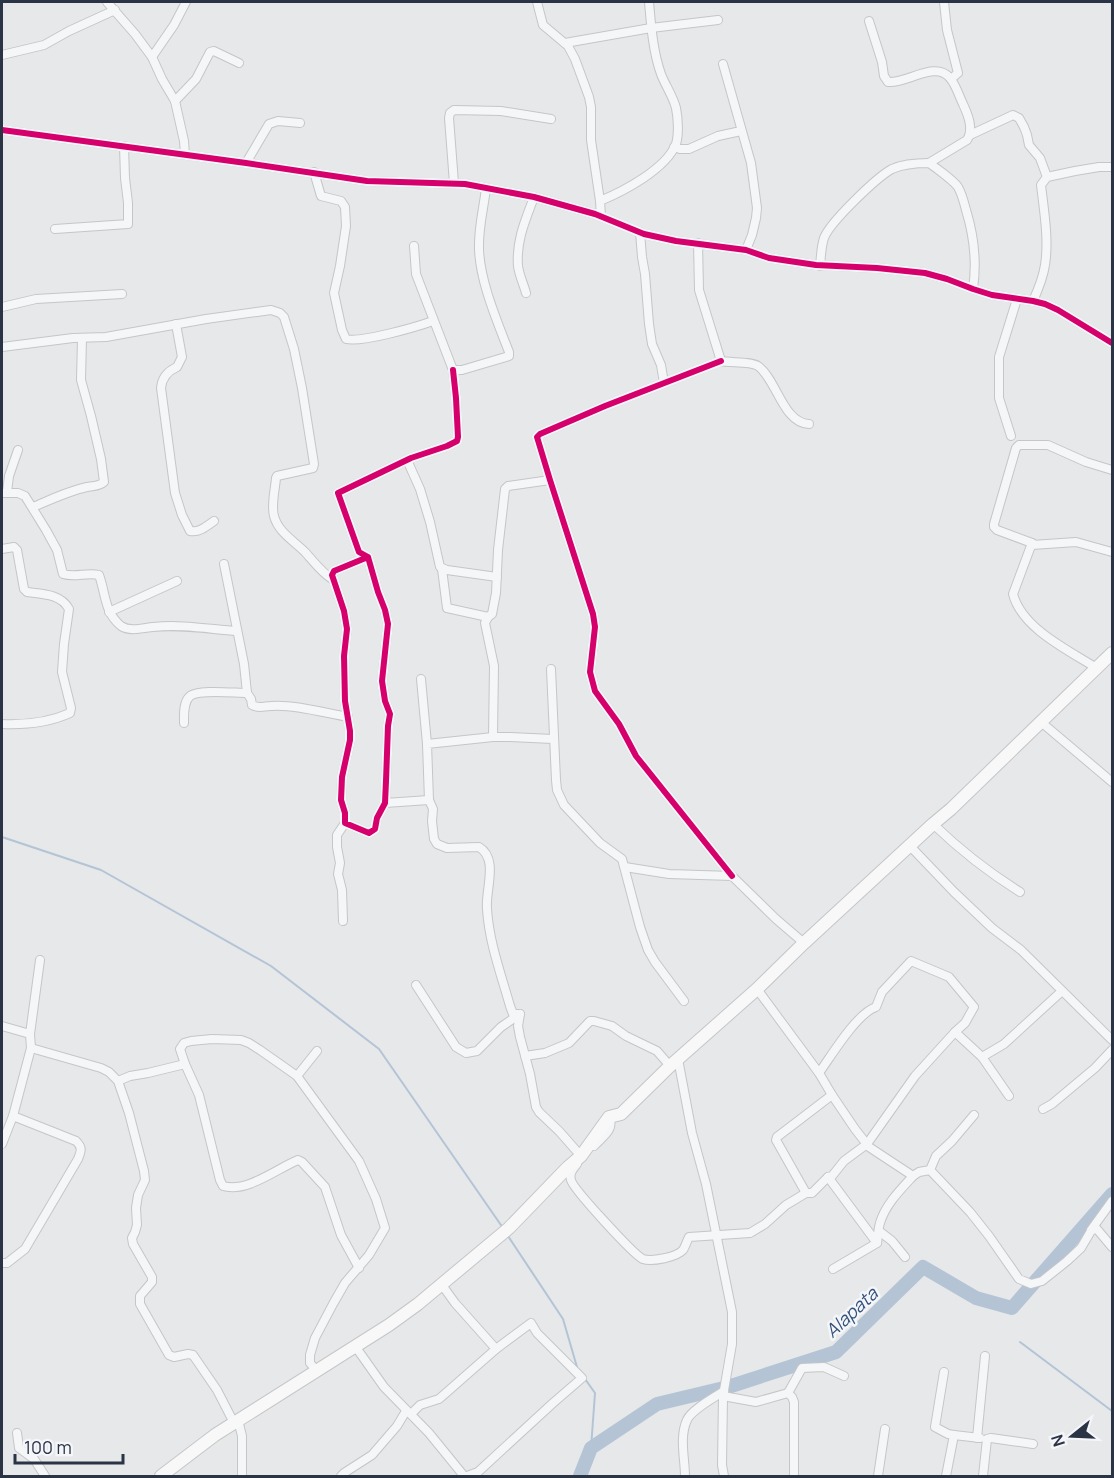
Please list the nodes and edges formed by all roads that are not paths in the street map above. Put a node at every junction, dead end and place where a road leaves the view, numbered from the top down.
1 (107, 2) edge
2 (186, 2) edge
3 (537, 2) edge
4 (649, 2) edge
5 (944, 2) edge
6 (116, 10) junction
7 (717, 20) dead end
8 (869, 21) dead end
9 (651, 28) junction
10 (565, 43) junction
11 (2, 55) edge
12 (152, 57) junction
13 (238, 63) dead end
14 (723, 64) dead end
15 (951, 79) junction
16 (175, 101) junction
17 (551, 119) dead end
18 (300, 123) dead end
19 (2, 130) edge
20 (741, 131) junction
21 (970, 135) junction
22 (124, 146) junction
23 (674, 147) junction
24 (185, 155) junction
25 (246, 163) junction
26 (929, 163) junction
27 (1113, 167) edge
28 (314, 172) junction
29 (1047, 177) junction
30 (454, 183) junction
31 (486, 188) junction
32 (534, 197) junction
33 (600, 201) junction
34 (601, 216) junction
35 (56, 229) dead end
36 (640, 232) junction
37 (698, 243) junction
38 (414, 246) dead end
39 (746, 250) junction
40 (820, 266) junction
41 (973, 290) junction
42 (122, 294) dead end
43 (526, 294) dead end
44 (1017, 299) junction
45 (1033, 301) junction
46 (2, 307) edge
47 (433, 321) junction
48 (176, 324) junction
49 (82, 338) junction
50 (1113, 343) edge
51 (2, 347) edge
52 (722, 361) junction
53 (453, 370) junction
54 (664, 383) junction
55 (809, 424) dead end
56 (1011, 436) dead end
57 (18, 450) dead end
58 (407, 460) junction
59 (1113, 470) edge
60 (550, 480) junction
61 (4, 492) edge
62 (33, 507) junction
63 (214, 521) dead end
64 (1032, 543) junction
65 (2, 549) edge
66 (1113, 552) edge
67 (368, 557) junction
68 (224, 564) dead end
69 (442, 569) junction
70 (497, 577) junction
71 (332, 579) junction
72 (177, 581) dead end
73 (109, 612) junction
74 (488, 617) junction
75 (237, 631) junction
76 (1113, 653) edge
77 (551, 669) dead end
78 (1098, 669) junction
79 (421, 679) dead end
80 (246, 693) junction
81 (348, 717) junction
82 (1041, 722) junction
83 (184, 723) dead end
84 (2, 724) edge
85 (493, 737) junction
86 (553, 740) junction
87 (428, 744) junction
88 (1113, 782) edge
89 (429, 800) junction
90 (385, 803) junction
91 (345, 823) junction
92 (933, 824) junction
93 (910, 846) junction
94 (625, 867) junction
95 (732, 876) junction
96 (1020, 892) dead end
97 (343, 921) dead end
98 (804, 944) junction
99 (40, 960) dead end
100 (416, 986) dead end
101 (757, 989) junction
102 (1062, 991) junction
103 (684, 1001) dead end
104 (520, 1014) junction
105 (2, 1026) edge
106 (955, 1032) junction
107 (30, 1034) junction
108 (1113, 1040) edge
109 (31, 1048) junction
110 (1113, 1050) edge
111 (317, 1051) dead end
112 (525, 1056) junction
113 (982, 1057) junction
114 (674, 1063) junction
115 (185, 1064) junction
116 (819, 1073) junction
117 (297, 1076) junction
118 (118, 1081) junction
119 (832, 1095) junction
120 (1009, 1096) dead end
121 (1043, 1108) dead end
122 (974, 1115) dead end
123 (13, 1116) junction
124 (609, 1117) junction
125 (2, 1144) edge
126 (867, 1144) junction
127 (581, 1156) junction
128 (930, 1170) junction
129 (914, 1176) junction
130 (828, 1178) junction
131 (806, 1193) junction
132 (1113, 1202) edge
133 (879, 1231) junction
134 (1091, 1231) junction
135 (716, 1234) junction
136 (877, 1243) junction
137 (1113, 1247) edge
138 (905, 1257) dead end
139 (2, 1263) edge
140 (359, 1268) junction
141 (833, 1269) dead end
142 (442, 1285) junction
143 (356, 1346) junction
144 (496, 1350) junction
145 (985, 1356) dead end
146 (316, 1370) junction
147 (944, 1372) dead end
148 (844, 1376) dead end
149 (788, 1393) junction
150 (724, 1394) junction
151 (409, 1412) junction
152 (236, 1422) junction
153 (885, 1429) dead end
154 (17, 1433) dead end
155 (954, 1435) junction
156 (977, 1438) junction
157 (987, 1439) junction
158 (1033, 1444) dead end
159 (45, 1476) edge
160 (161, 1476) edge
161 (242, 1476) edge
162 (341, 1476) edge
163 (465, 1476) edge
164 (685, 1476) edge
165 (723, 1476) edge
166 (794, 1476) edge
167 (878, 1476) edge
168 (946, 1476) edge
169 (983, 1476) edge

1 - 6 street
2 - 12 street
3 - 10 street
4 - 9 street
5 - 15 street
6 - 11 street
6 - 12 street
7 - 9 street
8 - 15 street
9 - 10 street
9 - 23 street
10 - 33 street
12 - 16 street
13 - 16 street
14 - 20 street
15 - 21 street
16 - 24 street
17 - 30 street
18 - 25 street
19 - 22 street
20 - 23 street
20 - 39 street
21 - 26 street
21 - 29 street
22 - 24 street
22 - 35 street
23 - 33 street
24 - 25 street
25 - 28 street
26 - 40 street
26 - 41 street
27 - 29 street
28 - 30 street
28 - 47 street
29 - 45 street
30 - 31 street
31 - 32 street
31 - 53 street
32 - 34 street
32 - 43 street
33 - 34 street
34 - 36 street
36 - 37 street
36 - 54 street
37 - 39 street
37 - 52 street
38 - 47 street
39 - 40 street
40 - 41 street
41 - 44 street
42 - 46 street
44 - 45 street
44 - 56 street
45 - 50 street
47 - 53 street
48 - 49 street
48 - 63 street
48 - 71 street
49 - 51 street
49 - 62 street
52 - 54 street
52 - 55 street
53 - 58 street
54 - 60 street
57 - 61 street
58 - 67 street
58 - 69 street
59 - 64 street
60 - 70 street
60 - 95 street
61 - 62 street
62 - 73 street
64 - 66 street
64 - 78 street
65 - 84 street
67 - 71 street
67 - 90 street
68 - 75 street
69 - 70 street
69 - 74 street
70 - 74 street
71 - 81 street
72 - 73 street
73 - 75 street
74 - 85 street
75 - 80 street
76 - 78 main road
77 - 86 street
78 - 82 main road
79 - 87 street
80 - 81 street
80 - 83 street
81 - 91 street
82 - 88 street
82 - 92 main road
85 - 86 street
85 - 87 street
86 - 94 street
87 - 89 street
89 - 90 street
89 - 104 street
90 - 91 street
91 - 97 street
92 - 93 main road
92 - 96 street
93 - 98 main road
93 - 102 street
94 - 95 street
94 - 103 street
95 - 98 street
98 - 101 main road
99 - 107 street
100 - 104 street
101 - 114 main road
101 - 116 street
102 - 108 street
102 - 113 street
104 - 112 street
105 - 107 street
106 - 113 street
106 - 116 street
106 - 126 street
107 - 109 street
109 - 118 street
109 - 123 street
110 - 121 street
111 - 117 street
112 - 114 street
112 - 127 street
113 - 120 street
114 - 124 main road
114 - 135 street
115 - 117 street
115 - 118 street
115 - 140 street
116 - 119 street
117 - 140 street
118 - 152 street
119 - 126 street
119 - 131 street
122 - 128 street
123 - 125 street
123 - 139 street
124 - 127 main road
124 - 135 street
126 - 129 street
126 - 130 street
127 - 142 main road
128 - 129 street
128 - 134 street
129 - 133 street
130 - 131 street
130 - 136 street
131 - 135 street
132 - 134 street
133 - 136 street
133 - 138 street
134 - 137 street
135 - 150 street
136 - 141 street
140 - 146 street
142 - 143 main road
142 - 144 street
143 - 146 main road
143 - 151 street
144 - 151 street
144 - 163 street
145 - 156 street
146 - 152 main road
147 - 155 street
148 - 149 street
149 - 150 street
149 - 166 street
150 - 164 street
150 - 165 street
151 - 162 street
151 - 163 street
152 - 160 main road
152 - 161 street
153 - 167 street
154 - 159 street
155 - 156 street
155 - 168 street
156 - 157 street
157 - 158 street
157 - 169 street

